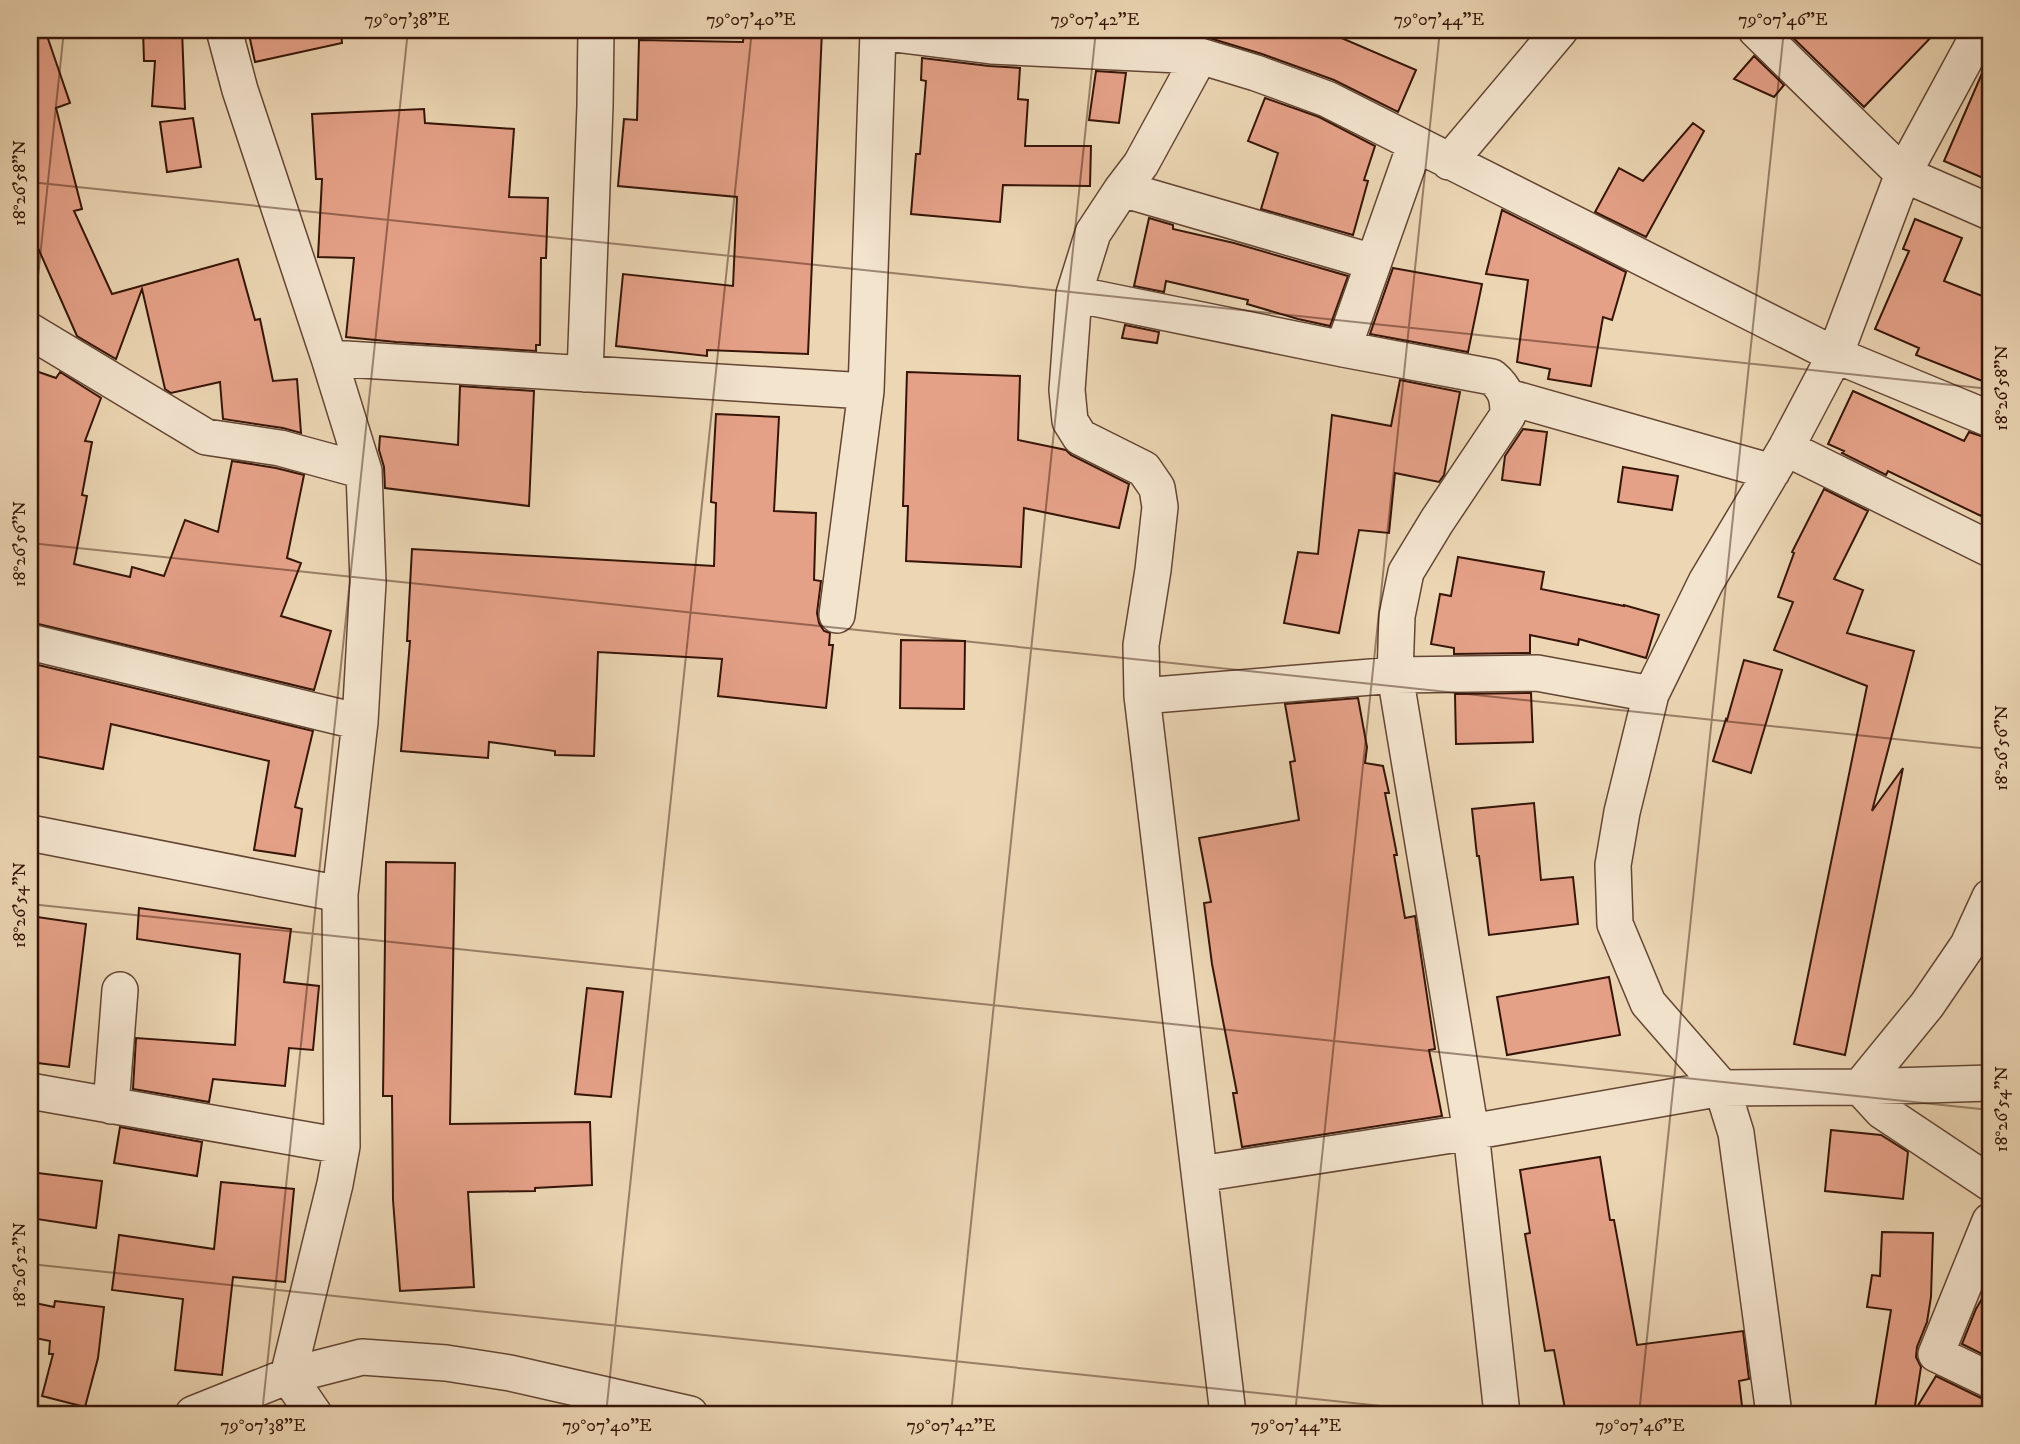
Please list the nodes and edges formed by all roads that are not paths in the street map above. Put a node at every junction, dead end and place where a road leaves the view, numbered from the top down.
1 (225, 30) edge
2 (596, 30) edge
3 (1560, 30) edge
4 (1756, 30) edge
5 (1981, 30) edge
6 (878, 31) edge
7 (1191, 43) edge
8 (1415, 145) junction
9 (1449, 162) junction
10 (1903, 174) junction
11 (1122, 189) junction
12 (1990, 212) edge
13 (1373, 262) junction
14 (1074, 294) junction
15 (30, 331) edge
16 (1343, 349) junction
17 (1835, 355) junction
18 (329, 358) junction
19 (585, 374) junction
20 (866, 391) junction
21 (1507, 397) junction
22 (1990, 419) edge
23 (1779, 460) junction
24 (364, 471) junction
25 (1990, 549) edge
26 (837, 615) dead end
27 (30, 642) edge
28 (1395, 675) junction
29 (1651, 694) junction
30 (1142, 696) junction
31 (360, 722) junction
32 (30, 833) edge
33 (340, 894) junction
34 (1990, 897) edge
35 (120, 990) dead end
36 (1990, 1083) edge
37 (1860, 1087) junction
38 (1722, 1088) junction
39 (30, 1091) edge
40 (111, 1106) junction
41 (1471, 1132) junction
42 (342, 1146) junction
43 (1200, 1174) junction
44 (1990, 1183) edge
45 (1990, 1221) edge
46 (288, 1376) junction
47 (1990, 1380) edge
48 (193, 1414) edge
49 (314, 1414) edge
50 (690, 1414) edge
51 (1228, 1414) edge
52 (1503, 1414) edge
53 (1774, 1414) edge

1 - 18 street
2 - 19 street
3 - 9 street
4 - 10 street
5 - 10 street
6 - 7 street
6 - 20 street
7 - 8 street
7 - 11 street
8 - 9 street
8 - 13 street
9 - 17 street
10 - 12 street
10 - 17 street
11 - 13 street
11 - 14 street
13 - 16 street
14 - 16 street
14 - 30 street
15 - 24 street
16 - 21 street
17 - 22 street
17 - 23 street
18 - 19 street
18 - 24 street
19 - 20 street
20 - 26 street
21 - 23 street
21 - 28 street
23 - 25 street
23 - 29 street
24 - 31 street
27 - 31 street
28 - 29 street
28 - 30 street
28 - 41 street
29 - 38 street
30 - 43 street
31 - 33 street
32 - 33 street
33 - 42 street
34 - 37 street
35 - 40 street
36 - 37 street
37 - 38 street
37 - 44 street
38 - 41 street
38 - 53 street
39 - 40 street
40 - 42 street
41 - 43 street
41 - 52 street
42 - 46 street
43 - 51 street
45 - 47 street
46 - 48 street
46 - 49 street
46 - 50 street

